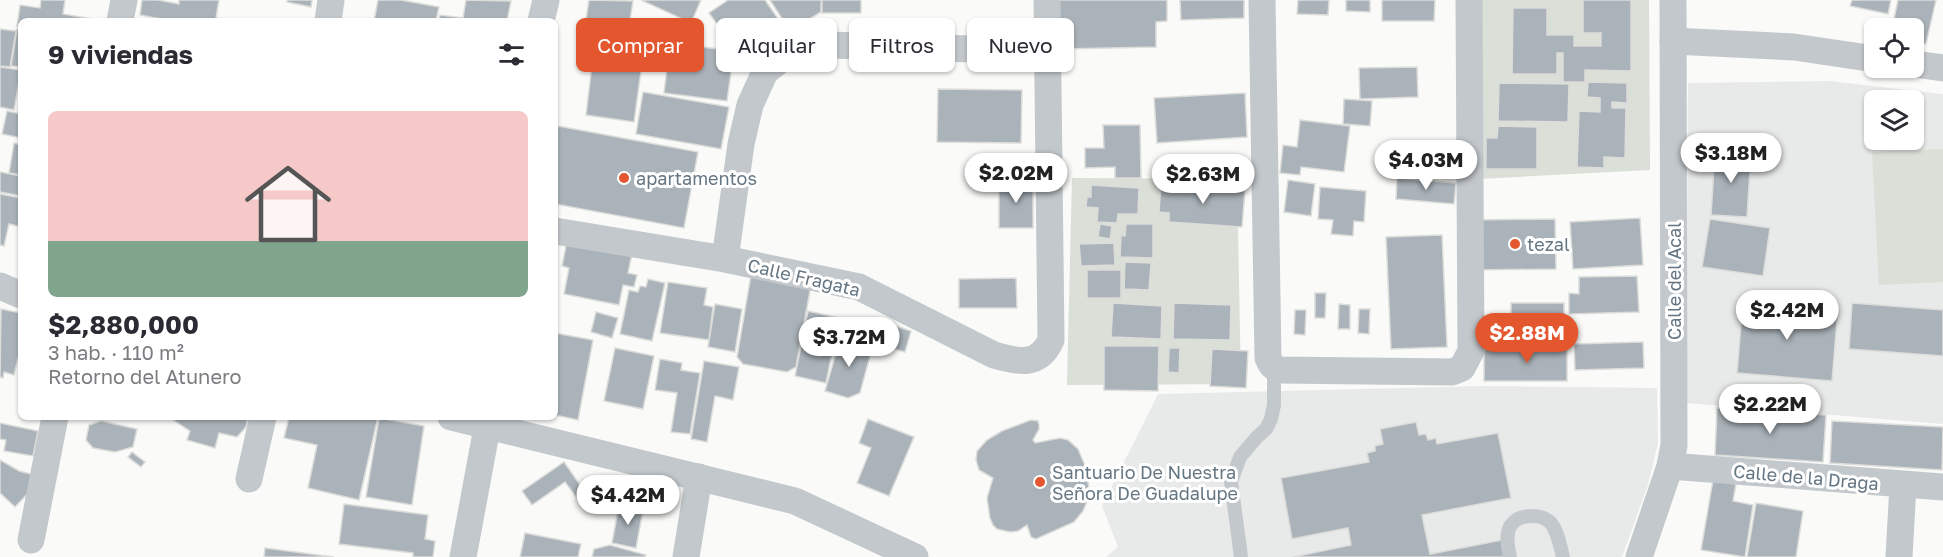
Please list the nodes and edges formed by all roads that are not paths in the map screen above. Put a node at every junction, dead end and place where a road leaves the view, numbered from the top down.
1 (124, 0) edge
2 (331, 0) edge
3 (546, 0) edge
4 (1047, 0) edge
5 (1262, 0) edge
6 (1469, 0) edge
7 (1673, 0) edge
8 (121, 18) edge
9 (328, 18) edge
10 (542, 18) edge
11 (1047, 18) edge
12 (1673, 41) junction
13 (967, 49) edge
14 (1864, 57) edge
15 (1924, 65) edge
16 (1943, 68) edge
17 (1047, 72) edge
18 (558, 231) edge
19 (725, 259) junction
20 (0, 286) edge
21 (18, 294) edge
22 (1274, 368) junction
23 (54, 420) edge
24 (262, 420) edge
25 (488, 422) edge
26 (1670, 466) junction
27 (699, 477) junction
28 (249, 479) dead end
29 (1903, 485) junction
30 (1943, 487) edge
31 (31, 540) dead end
32 (464, 557) edge
33 (686, 557) edge
34 (915, 557) edge
35 (1241, 557) edge
36 (1510, 557) edge
37 (1563, 557) edge
38 (1639, 557) edge
39 (1899, 557) edge

1 - 8 street
2 - 9 street
3 - 10 street
4 - 11 street, Calle Fragata
5 - 22 street
6 - 22 street
7 - 12 street, Calle del Acal
12 - 14 street
12 - 26 street, Calle del Acal
13 - 19 street
15 - 16 street
17 - 19 street, Calle Fragata
18 - 19 street, Calle Fragata
20 - 21 street
22 - 35 lane
23 - 31 street
24 - 28 street
25 - 27 street
25 - 32 street
26 - 29 street, Calle de la Draga
26 - 38 street, Calle del Acal
27 - 33 street
27 - 34 street
29 - 30 street, Calle de la Draga
29 - 39 street
36 - 37 lane

